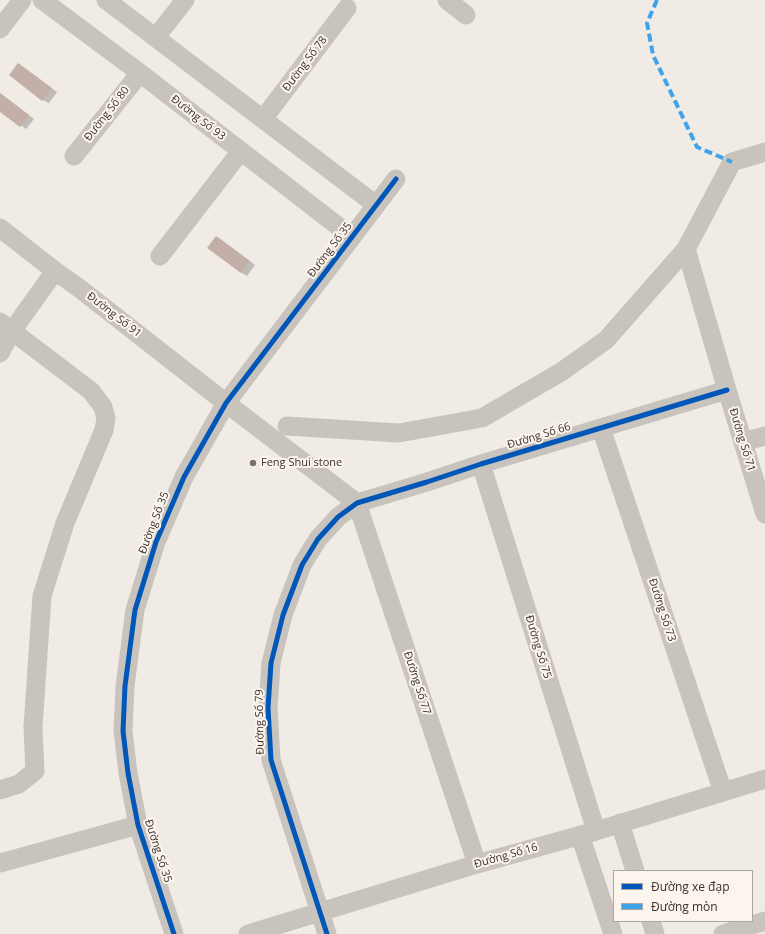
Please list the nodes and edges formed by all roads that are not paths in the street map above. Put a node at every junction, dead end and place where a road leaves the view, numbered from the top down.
1 (22, 0) edge
2 (42, 0) edge
3 (106, 0) edge
4 (185, 0) edge
5 (447, 0) edge
6 (347, 8) dead end
7 (466, 15) dead end
8 (0, 29) edge
9 (156, 37) junction
10 (140, 73) junction
11 (263, 119) junction
12 (241, 151) junction
13 (765, 152) edge
14 (74, 156) dead end
15 (396, 179) dead end
16 (376, 205) junction
17 (0, 228) edge
18 (352, 237) junction
19 (686, 249) junction
20 (160, 256) dead end
21 (55, 271) junction
22 (6, 327) edge
23 (0, 353) edge
24 (727, 390) junction
25 (226, 403) junction
26 (287, 426) dead end
27 (601, 428) junction
28 (765, 436) edge
29 (743, 442) junction
30 (481, 464) junction
31 (762, 495) edge
32 (357, 502) junction
33 (765, 514) edge
34 (765, 779) edge
35 (0, 790) edge
36 (723, 792) junction
37 (620, 824) junction
38 (138, 825) junction
39 (588, 833) junction
40 (0, 863) edge
41 (477, 864) junction
42 (635, 870) edge
43 (320, 912) junction
44 (765, 921) edge
45 (651, 922) edge
46 (174, 934) edge
47 (248, 934) edge
48 (327, 934) edge
49 (613, 934) edge
50 (655, 934) edge
51 (723, 934) edge

1 - 8 street
2 - 10 street, Đường Số 93
3 - 9 street
4 - 9 street
5 - 7 street
6 - 11 street, Đường Số 78
9 - 11 street
10 - 12 street, Đường Số 93
10 - 14 street, Đường Số 80
11 - 16 street
12 - 18 street, Đường Số 93
12 - 20 street
13 - 19 street
15 - 16 street, Đường Số 35
16 - 18 street, Đường Số 35
17 - 21 street, Đường Số 91
18 - 25 street, Đường Số 35
19 - 24 street, Đường Số 71
19 - 26 street
21 - 22 street
21 - 25 street, Đường Số 91
22 - 23 street
22 - 35 street
24 - 27 street, Đường Số 66
24 - 29 street, Đường Số 71
25 - 32 street
25 - 38 street, Đường Số 35
27 - 30 street, Đường Số 66
27 - 36 street, Đường Số 73
28 - 29 street
29 - 31 street, Đường Số 71
30 - 32 street, Đường Số 66
30 - 39 street, Đường Số 75
31 - 33 street, Đường Số 71
32 - 41 street, Đường Số 77
32 - 43 street, Đường Số 79
34 - 36 street, Đường Số 16
36 - 37 street, Đường Số 16
37 - 39 street, Đường Số 16
37 - 42 street
38 - 40 street
38 - 46 street, Đường Số 35
39 - 41 street, Đường Số 16
39 - 49 street, Đường Số 75
41 - 43 street, Đường Số 16
43 - 47 street, Đường Số 16
43 - 48 street, Đường Số 79
44 - 51 street
45 - 50 street

